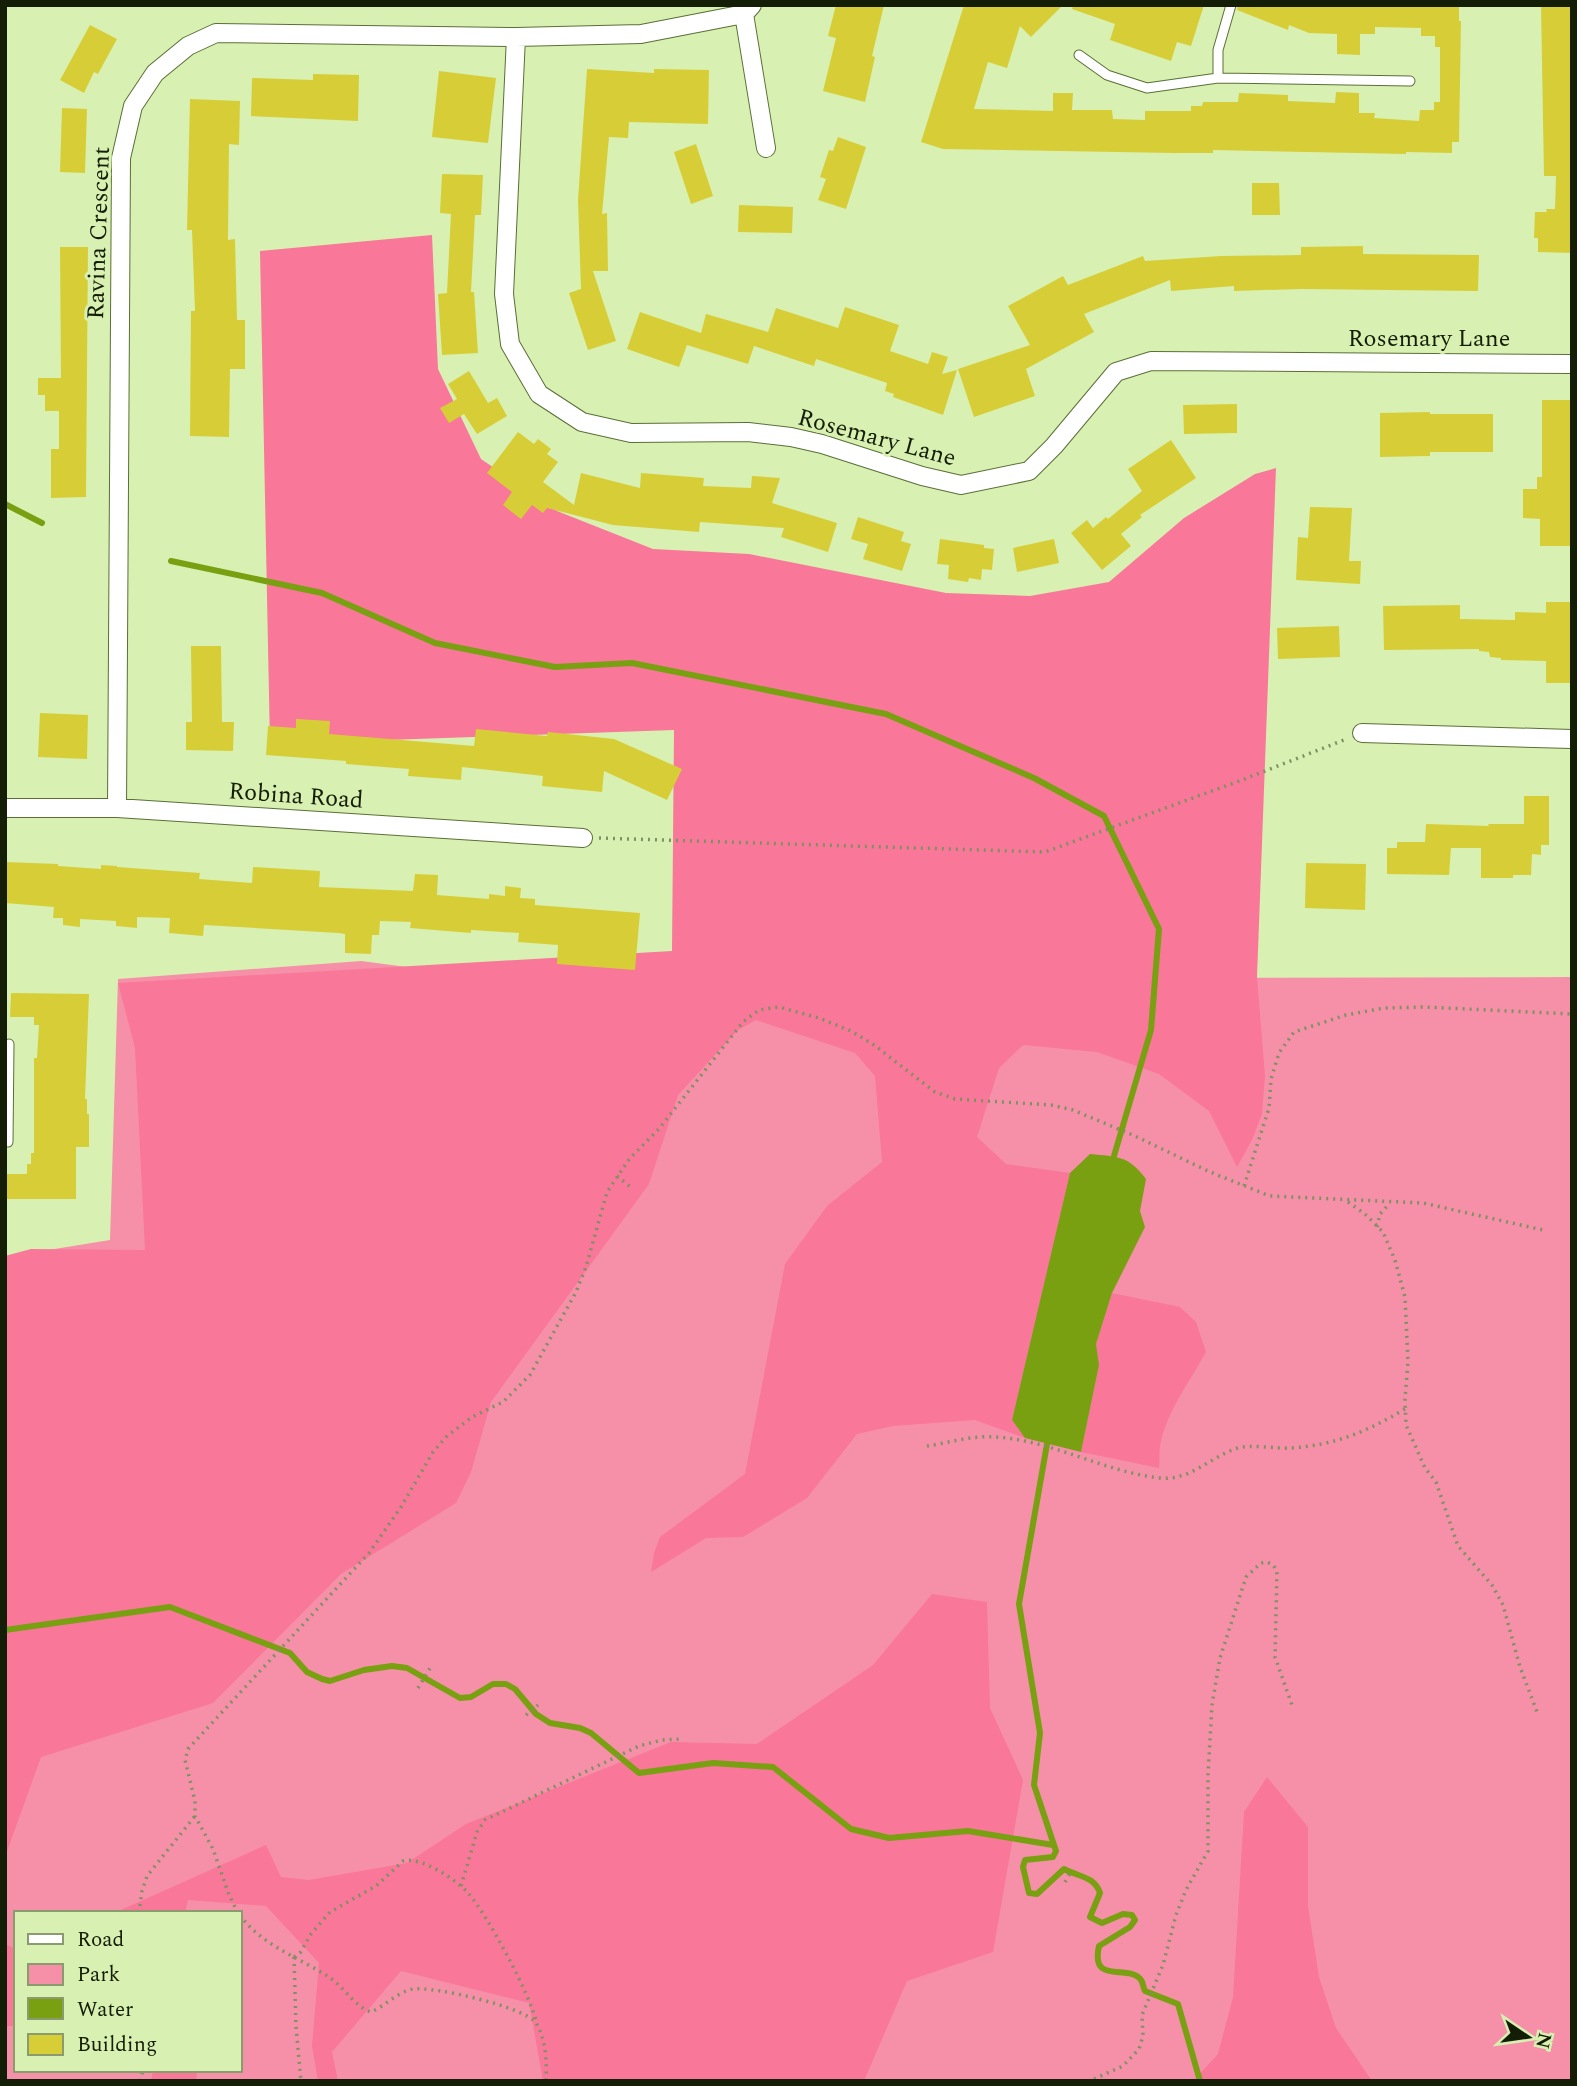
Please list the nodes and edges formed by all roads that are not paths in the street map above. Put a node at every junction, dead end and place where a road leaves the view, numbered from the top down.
1 (1231, 5) edge
2 (748, 10) edge
3 (516, 37) junction
4 (1079, 55) dead end
5 (1218, 78) junction
6 (1409, 81) dead end
7 (766, 148) dead end
8 (1572, 364) edge
9 (1362, 733) road end
10 (1572, 739) edge
11 (5, 808) edge
12 (117, 808) junction
13 (583, 838) road end
14 (9, 1044) dead end
15 (7, 1076) edge
16 (8, 1142) dead end

1 - 5 lane
2 - 3 street, Ravina Crescent
2 - 7 street
3 - 8 street, Rosemary Lane
3 - 12 street, Ravina Crescent
4 - 5 lane
5 - 6 lane
9 - 10 street
11 - 12 street, Robina Road
12 - 13 street, Robina Road
14 - 15 lane
15 - 16 lane

